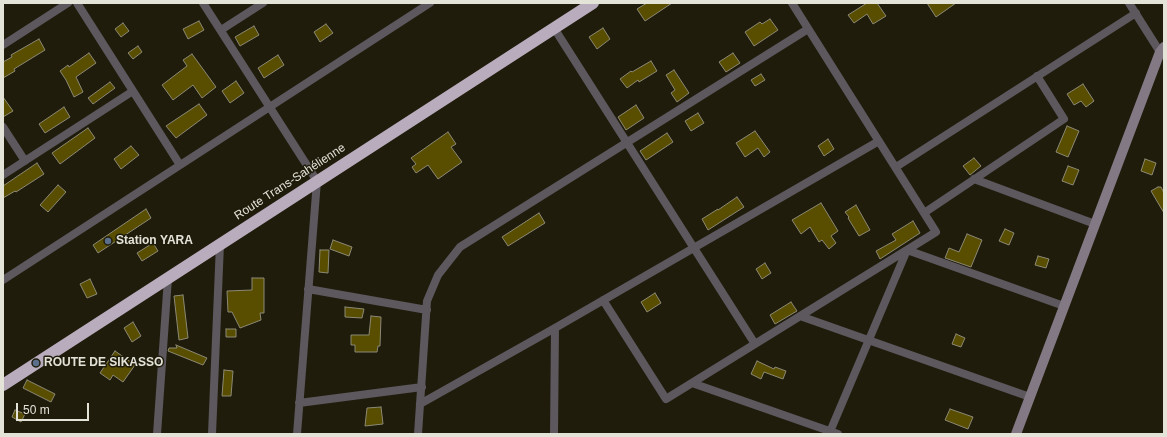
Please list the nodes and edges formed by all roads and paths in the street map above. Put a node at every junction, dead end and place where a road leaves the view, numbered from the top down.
1 (68, 3) edge
2 (77, 3) edge
3 (203, 3) edge
4 (263, 3) edge
5 (430, 3) edge
6 (593, 3) edge
7 (792, 3) edge
8 (1129, 3) edge
9 (1136, 13) junction
10 (554, 28) junction
11 (808, 29) junction
12 (221, 30) junction
13 (3, 45) edge
14 (1162, 49) edge
15 (1038, 76) junction
16 (133, 91) junction
17 (270, 107) junction
18 (3, 127) edge
19 (879, 141) junction
20 (627, 142) junction
21 (25, 161) junction
22 (180, 165) junction
23 (896, 168) junction
24 (3, 176) edge
25 (974, 179) junction
26 (317, 181) junction
27 (924, 213) junction
28 (1095, 224) junction
29 (220, 244) junction
30 (694, 248) junction
31 (907, 250) junction
32 (168, 278) junction
33 (3, 280) edge
34 (308, 289) junction
35 (603, 300) junction
36 (1064, 306) junction
37 (426, 310) junction
38 (800, 316) junction
39 (555, 328) junction
40 (868, 340) junction
41 (755, 344) junction
42 (692, 383) junction
43 (3, 385) edge
44 (422, 387) junction
45 (1030, 397) junction
46 (299, 403) junction
47 (420, 404) junction
48 (832, 433) edge
49 (158, 434) edge
50 (212, 434) edge
51 (297, 434) edge
52 (418, 434) edge
53 (554, 434) edge
54 (1016, 434) edge

1 - 13 street
2 - 16 street
3 - 12 street
4 - 12 street
5 - 17 street
6 - 10 highway, Route Trans-Sahélienne
7 - 11 street
8 - 9 street
9 - 14 street
9 - 15 street
10 - 20 street
10 - 26 highway, Route Trans-Sahélienne
11 - 19 street
11 - 20 street
12 - 17 street
14 - 28 street
15 - 23 street
15 - 25 street
16 - 21 street
16 - 22 street
17 - 22 street
17 - 26 street
18 - 21 street
19 - 23 street
19 - 30 street
20 - 30 street
20 - 37 street
21 - 24 street
22 - 33 street
23 - 27 street
25 - 27 street
25 - 28 street
26 - 29 highway, Route Trans-Sahélienne
26 - 34 street
27 - 31 street
28 - 36 street
29 - 32 highway, Route Trans-Sahélienne
29 - 50 street
30 - 35 street
30 - 41 street
31 - 36 street
31 - 38 street
31 - 40 street
32 - 43 highway, Route Trans-Sahélienne
32 - 49 street
34 - 37 street
34 - 46 street
35 - 39 street
35 - 42 street
36 - 45 street
37 - 44 street
38 - 40 street
38 - 41 street
39 - 47 street
39 - 53 street
40 - 45 street
40 - 48 street
41 - 42 street
42 - 48 street
44 - 46 street
44 - 47 street
45 - 54 street
46 - 51 street
47 - 52 street

